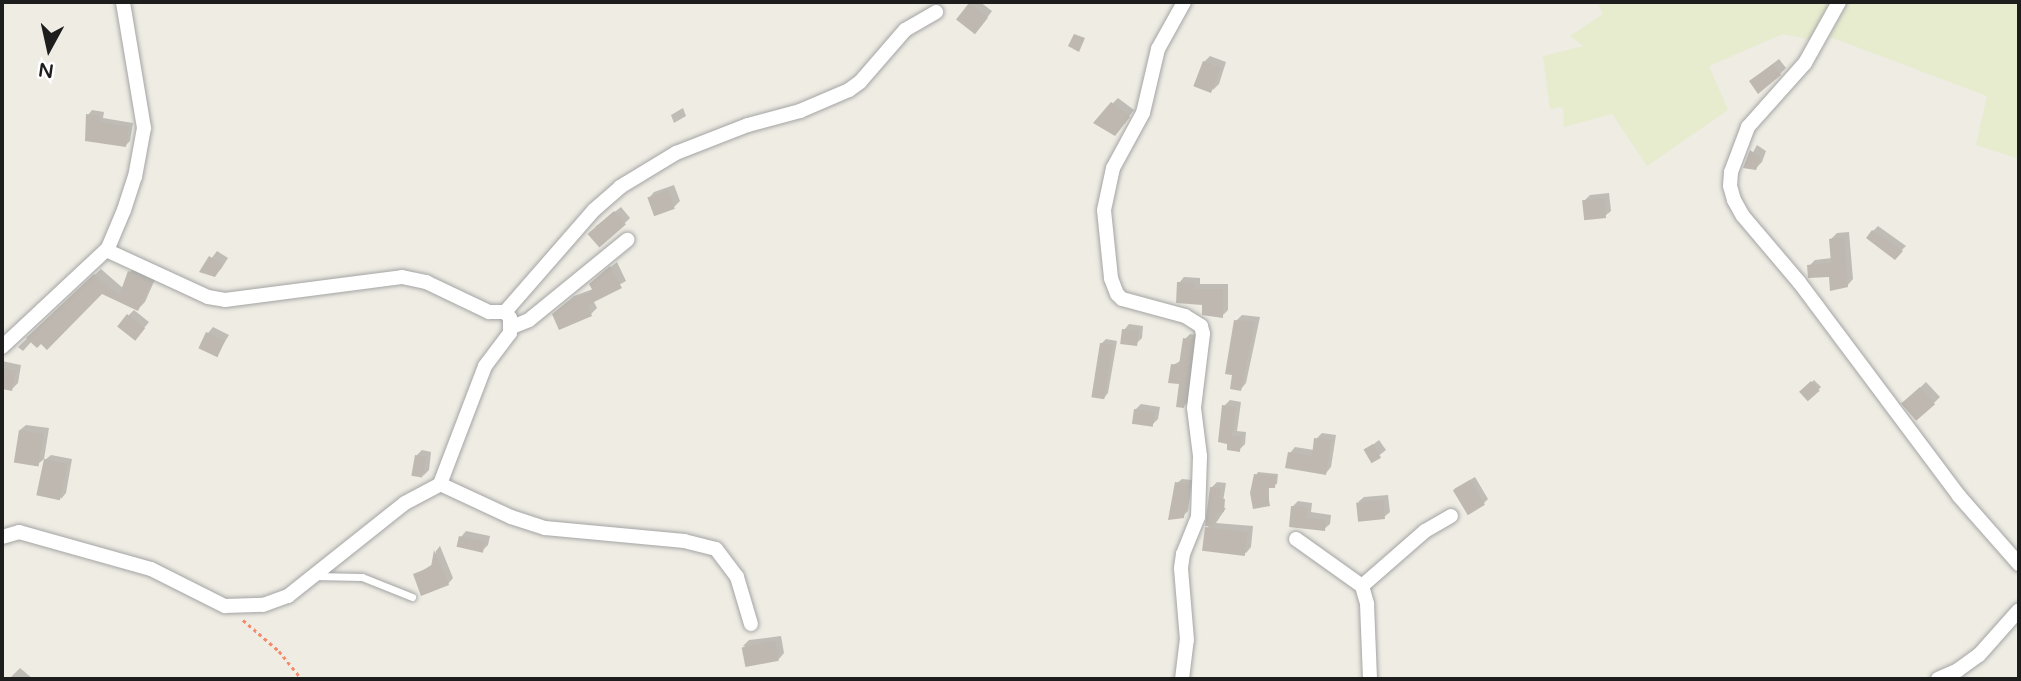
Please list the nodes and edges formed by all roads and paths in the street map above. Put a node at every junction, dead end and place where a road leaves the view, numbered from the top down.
1 (123, 2) edge
2 (1184, 2) edge
3 (1839, 2) edge
4 (936, 12) dead end
5 (626, 240) dead end
6 (106, 250) junction
7 (505, 312) junction
8 (512, 327) junction
9 (2, 347) edge
10 (440, 484) junction
11 (1451, 516) dead end
12 (2, 537) edge
13 (1296, 539) dead end
14 (2019, 564) edge
15 (311, 576) junction
16 (1363, 586) junction
17 (412, 597) dead end
18 (230, 607) junction
19 (2019, 610) edge
20 (751, 624) dead end
21 (302, 679) edge
22 (1182, 679) edge
23 (1370, 679) edge
24 (1938, 679) edge

1 - 6 street
2 - 22 street
3 - 14 street
4 - 7 street
5 - 8 street
6 - 7 street
6 - 9 street
7 - 8 street
8 - 10 street
10 - 15 street
10 - 20 street
11 - 16 street
12 - 18 street
13 - 16 street
15 - 17 lane
15 - 18 street
16 - 23 street
18 - 21 path
19 - 24 street

